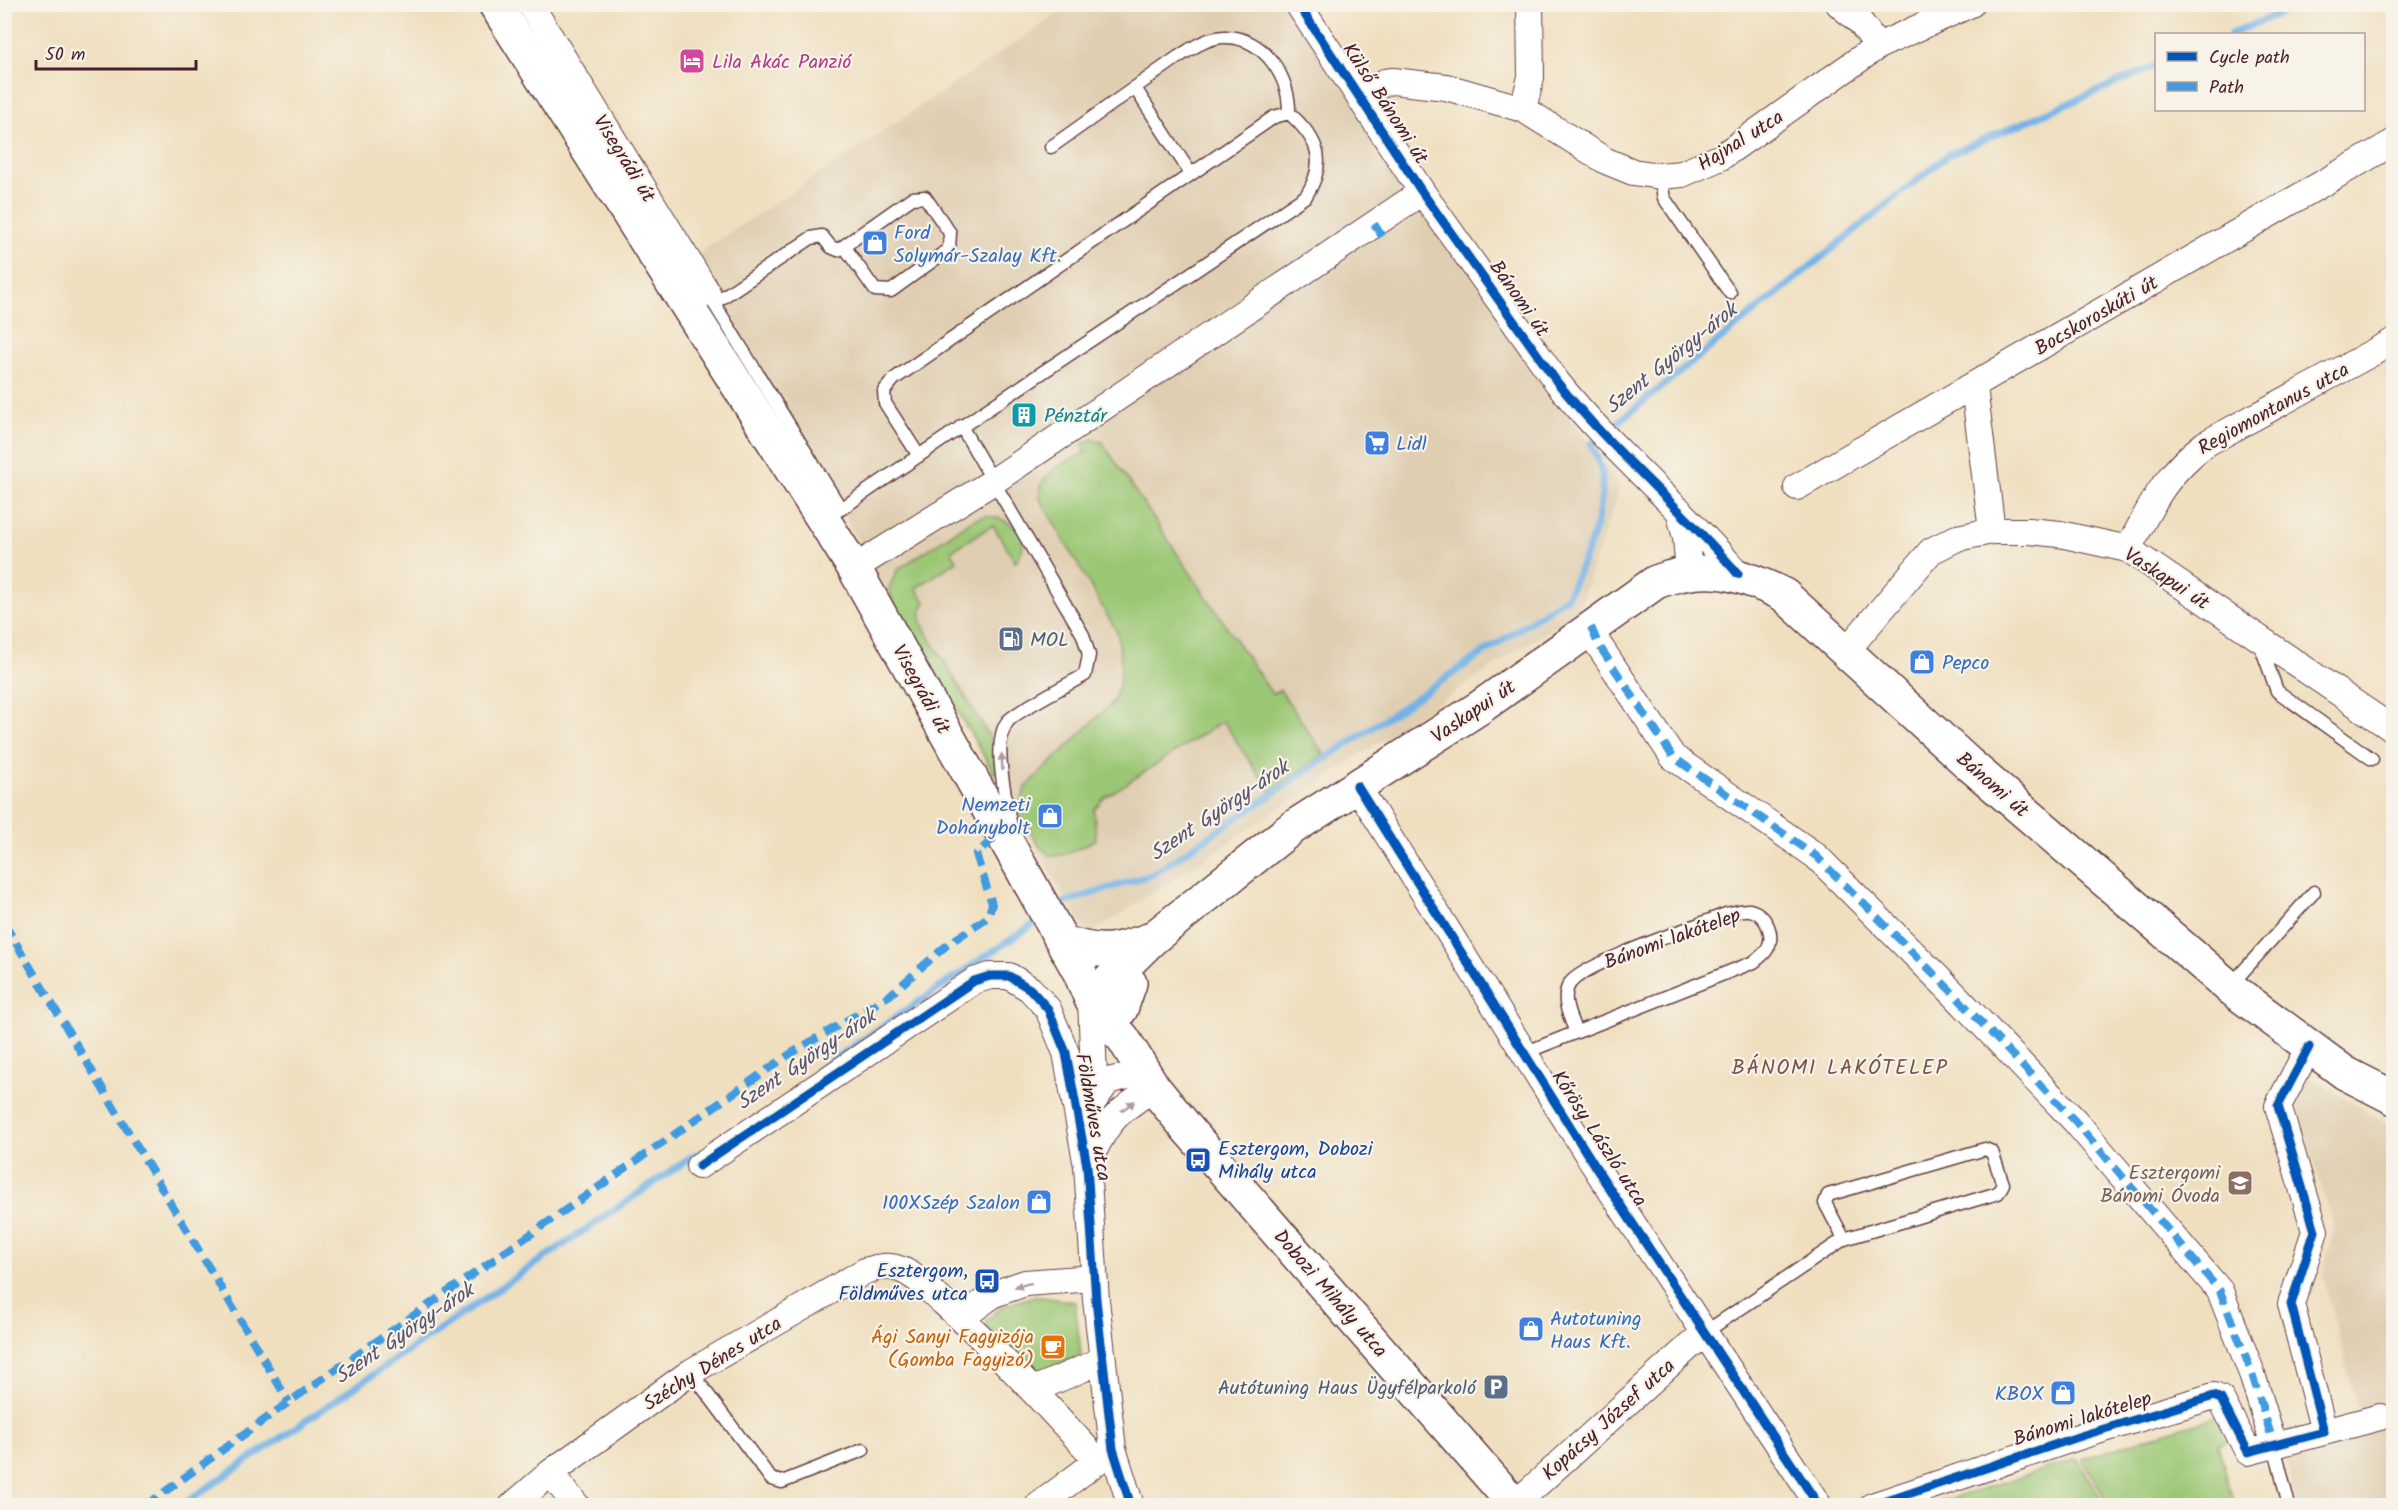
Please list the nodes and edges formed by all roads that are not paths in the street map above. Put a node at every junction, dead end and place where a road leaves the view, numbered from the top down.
1 (495, 4) edge
2 (530, 4) edge
3 (1298, 4) edge
4 (1530, 4) edge
5 (1839, 4) edge
6 (1971, 4) edge
7 (1878, 46) junction
8 (1135, 88) junction
9 (1360, 97) junction
10 (1523, 109) junction
11 (1289, 113) junction
12 (2394, 142) edge
13 (1051, 147) dead end
14 (1191, 174) junction
15 (1660, 176) junction
16 (1422, 192) junction
17 (844, 246) junction
18 (1730, 293) dead end
19 (703, 300) junction
20 (2394, 341) edge
21 (1974, 387) junction
22 (961, 426) junction
23 (919, 456) junction
24 (994, 481) junction
25 (1797, 487) dead end
26 (1679, 509) junction
27 (832, 514) junction
28 (1992, 531) junction
29 (2128, 549) junction
30 (854, 567) junction
31 (1689, 573) junction
32 (1738, 574) junction
33 (1591, 627) junction
34 (2259, 640) junction
35 (1847, 650) junction
36 (2394, 730) edge
37 (2372, 759) dead end
38 (1357, 786) junction
39 (1017, 861) junction
40 (1220, 886) junction
41 (2314, 892) dead end
42 (1053, 925) junction
43 (1152, 939) junction
44 (1130, 983) junction
45 (2229, 987) junction
46 (1091, 999) junction
47 (1110, 1025) junction
48 (1576, 1032) junction
49 (2309, 1047) junction
50 (1524, 1053) junction
51 (1151, 1083) junction
52 (2394, 1098) edge
53 (1090, 1106) junction
54 (699, 1166) dead end
55 (1087, 1166) junction
56 (1844, 1239) junction
57 (897, 1268) joint
58 (1094, 1278) junction
59 (961, 1318) junction
60 (1704, 1333) junction
61 (1103, 1360) junction
62 (691, 1372) junction
63 (1033, 1390) junction
64 (2380, 1417) dead end
65 (2324, 1432) junction
66 (2274, 1445) junction
67 (863, 1450) dead end
68 (1106, 1455) junction
69 (550, 1473) junction
70 (1515, 1505) edge
71 (512, 1506) edge
72 (577, 1506) edge
73 (1038, 1506) edge
74 (1131, 1506) edge
75 (1819, 1506) edge
76 (1872, 1506) edge
77 (2289, 1506) edge

1 - 19 main road, Visegrádi út
2 - 19 street, Visegrádi út
3 - 9 street, Külső Bánomi út
4 - 10 street
5 - 7 street
6 - 7 street, Hajnal utca
7 - 15 street, Hajnal utca
8 - 11 lane
8 - 13 lane
8 - 14 lane
9 - 10 street, Hajnal utca
9 - 16 street, Külső Bánomi út
10 - 15 street, Hajnal utca
11 - 14 lane
11 - 22 lane
12 - 21 street, Bocskoroskúti út
14 - 23 lane
15 - 18 lane
16 - 24 street
16 - 26 street, Bánomi út
17 - 17 lane
17 - 19 lane
19 - 27 main road, Visegrádi út
20 - 29 street, Regiomontanus utca
21 - 25 street, Bocskoroskúti út
21 - 28 street
22 - 23 lane
22 - 24 lane
23 - 27 lane
24 - 30 street
39 -> 24 lane
26 - 31 street
26 - 32 street, Bánomi út
27 - 30 main road, Visegrádi út
28 - 29 street, Vaskapui út
28 - 35 street, Vaskapui út
29 - 34 street, Vaskapui út
30 - 39 main road, Visegrádi út
31 - 32 main road, Vaskapui út
31 - 33 main road, Vaskapui út
32 - 35 main road, Bánomi út
33 - 38 main road, Vaskapui út
33 - 66 street
34 - 36 street, Vaskapui út
34 - 37 lane
35 - 45 main road, Bánomi út
38 - 40 main road, Vaskapui út
38 - 50 street, Kőrösy László utca
39 - 42 main road, Dobozi Mihály utca
40 - 43 main road, Vaskapui út
40 - 44 main road, Vaskapui út
41 - 45 lane
42 - 43 main road
42 - 46 main road, Dobozi Mihály utca
43 - 46 main road, Vaskapui út
44 - 46 main road, Vaskapui út
44 - 47 main road
45 - 49 main road, Bánomi út
46 - 47 main road, Dobozi Mihály utca
46 - 53 street, Földműves utca
47 - 51 main road, Dobozi Mihály utca
48 - 48 lane, Bánomi lakótelep
48 - 50 lane, Bánomi lakótelep
49 - 52 main road, Bánomi út
49 - 65 street
50 - 60 street, Kőrösy László utca
51 - 53 street, Földműves utca
55 -> 51 street, Földműves utca
51 - 70 main road, Dobozi Mihály utca
53 - 55 street, Földműves utca
54 - 55 street, Földműves utca
55 - 58 street, Földműves utca
56 - 56 lane
56 - 60 lane
57 - 59 street, Földműves utca
57 - 62 street, Széchy Dénes utca
58 -> 59 street
58 - 61 street, Földműves utca
59 - 63 street, Földműves utca
60 - 70 street, Kopácsy József utca
60 - 75 street, Kőrösy László utca
61 - 63 street
61 - 68 street, Földműves utca
62 - 67 lane
62 - 69 street, Széchy Dénes utca
63 - 68 street, Földműves utca
64 - 65 street
65 - 66 street
66 - 76 street, Bánomi lakótelep
66 - 77 lane
68 - 73 street
68 - 74 street, Földműves utca
69 - 71 street, Széchy Dénes utca
69 - 72 street

